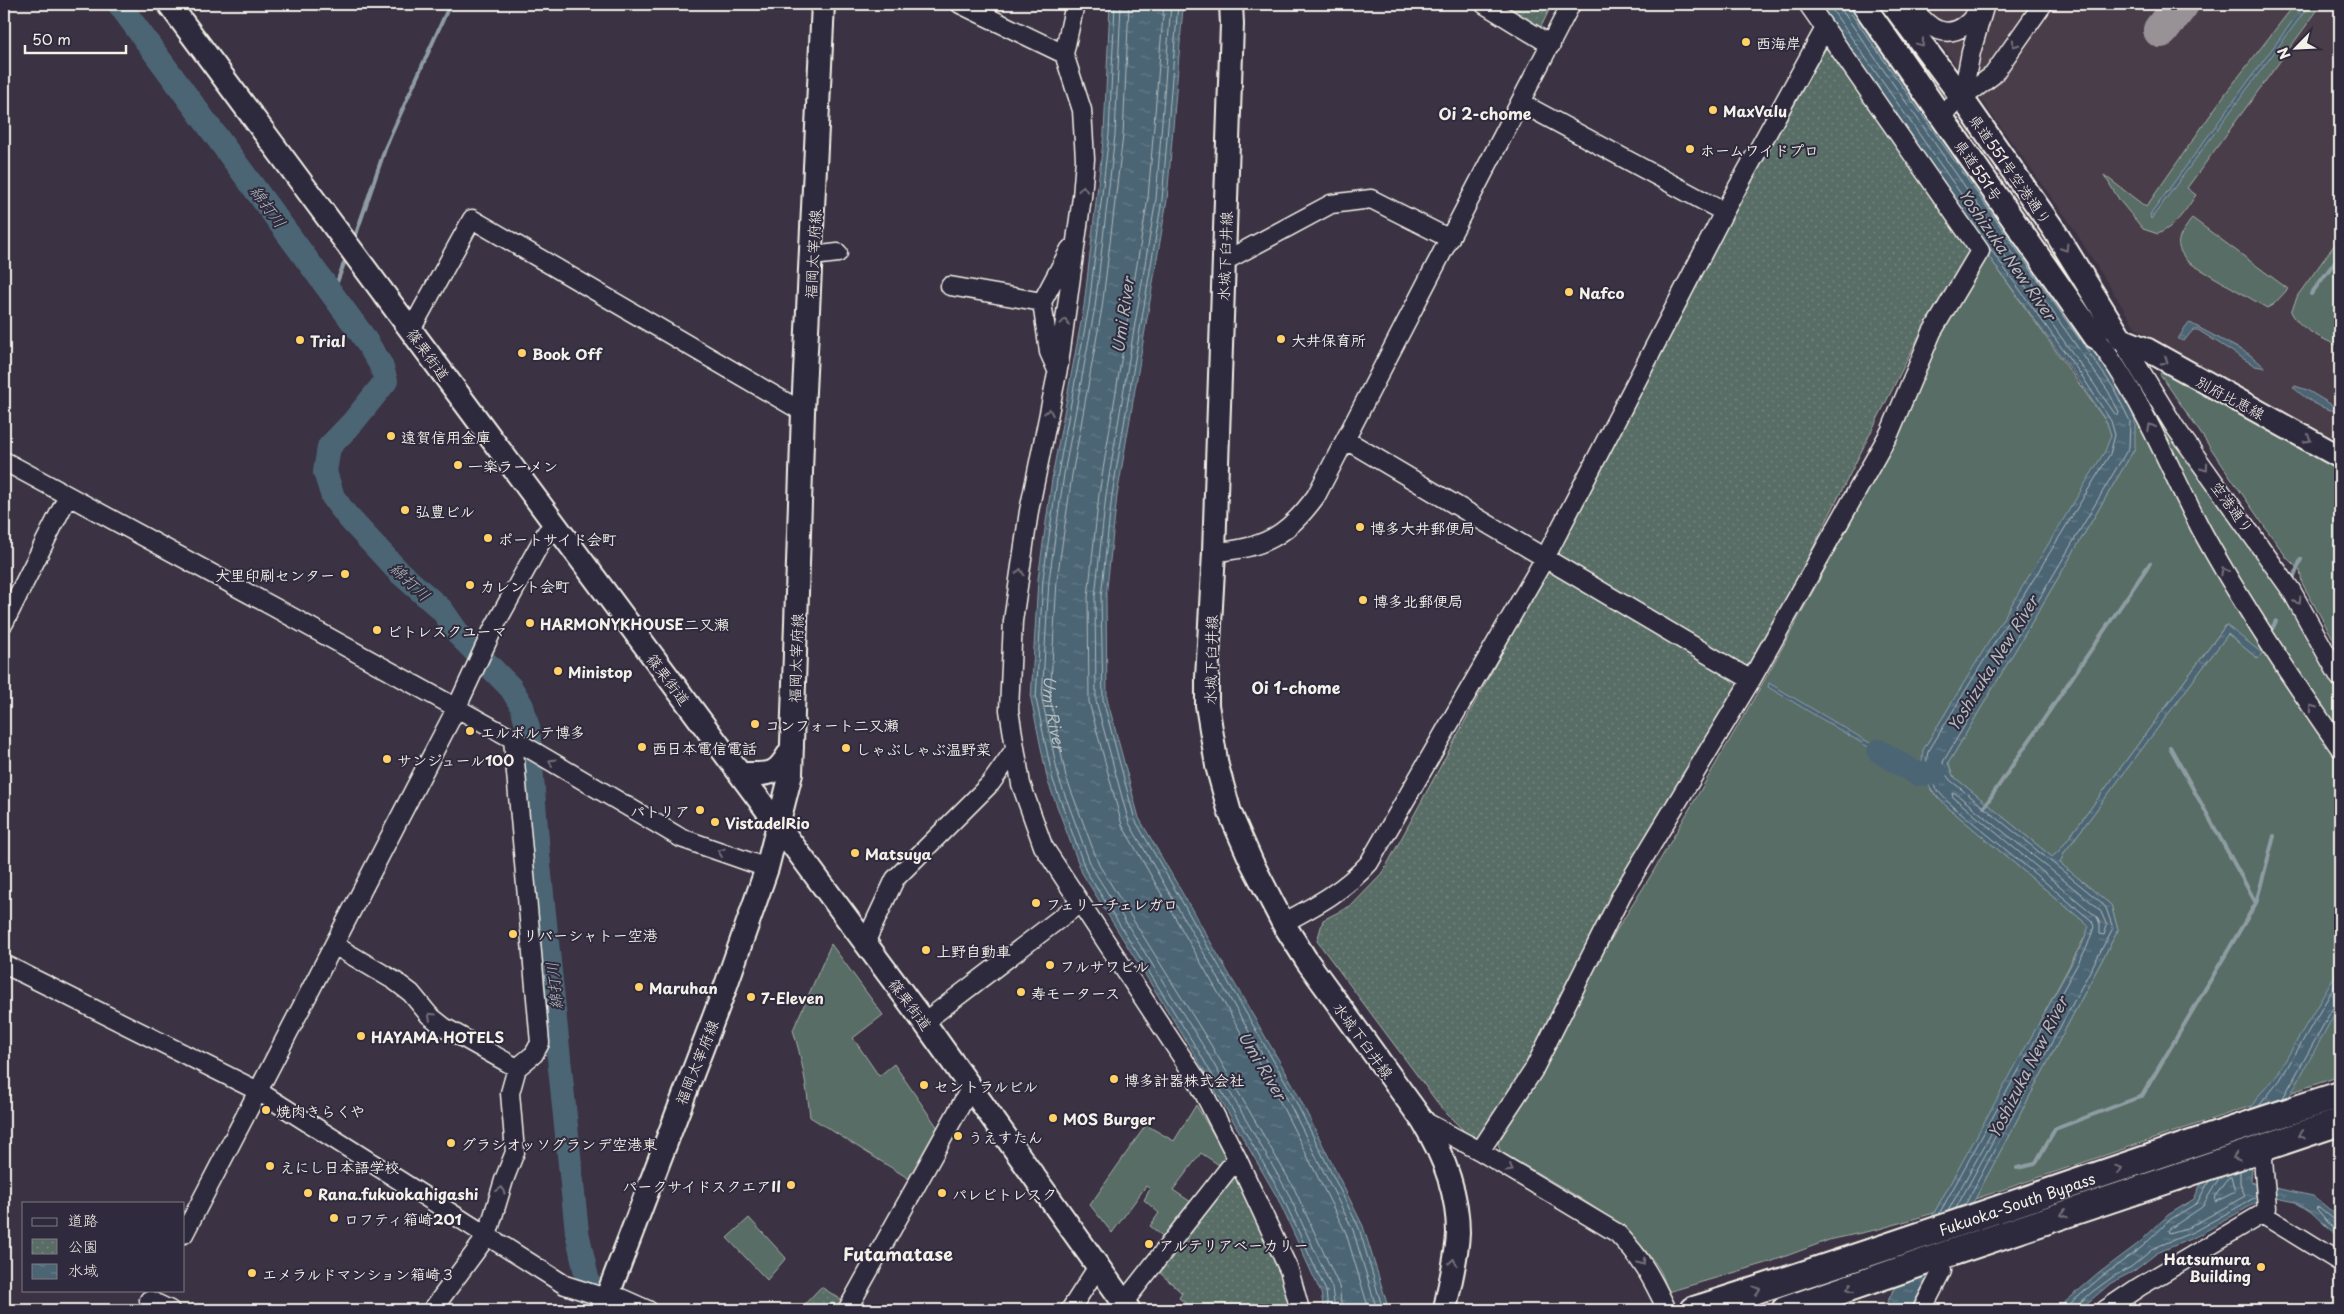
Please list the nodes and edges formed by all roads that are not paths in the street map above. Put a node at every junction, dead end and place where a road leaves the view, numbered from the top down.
1 (169, 4) edge
2 (823, 4) edge
3 (960, 4) edge
4 (1075, 4) edge
5 (1231, 4) edge
6 (1484, 4) edge
7 (1571, 4) edge
8 (1808, 4) edge
9 (1863, 4) edge
10 (1892, 4) edge
11 (1909, 4) edge
12 (1981, 4) edge
13 (1985, 4) edge
14 (2043, 4) edge
15 (1824, 28) junction
16 (1551, 45) junction
17 (1064, 54) junction
18 (1962, 98) junction
19 (1521, 103) junction
20 (1940, 115) junction
21 (1724, 212) junction
22 (1076, 238) junction
23 (1450, 238) junction
24 (838, 252) dead end
25 (812, 256) junction
26 (1223, 262) junction
27 (950, 286) dead end
28 (1042, 302) junction
29 (411, 330) junction
30 (2094, 337) joint
31 (2121, 339) junction
32 (1057, 370) junction
33 (803, 412) junction
34 (1346, 440) junction
35 (2340, 457) edge
36 (4, 461) edge
37 (68, 496) junction
38 (554, 526) junction
39 (1214, 552) junction
40 (1545, 558) junction
41 (4, 623) edge
42 (2340, 678) edge
43 (1751, 680) junction
44 (456, 709) junction
45 (518, 743) junction
46 (792, 748) junction
47 (2340, 748) edge
48 (1015, 749) junction
49 (740, 774) junction
50 (779, 826) junction
51 (768, 868) junction
52 (1080, 903) junction
53 (1283, 923) junction
54 (865, 943) junction
55 (334, 945) junction
56 (4, 964) edge
57 (924, 1022) junction
58 (518, 1068) junction
59 (971, 1088) junction
60 (258, 1091) junction
61 (2340, 1095) edge
62 (1422, 1120) junction
63 (2340, 1122) edge
64 (2262, 1148) junction
65 (1480, 1151) junction
66 (1237, 1158) junction
67 (2262, 1214) junction
68 (185, 1232) edge
69 (487, 1236) junction
70 (1948, 1261) junction
71 (2340, 1262) edge
72 (1098, 1268) junction
73 (149, 1300) edge
74 (609, 1302) edge
75 (1126, 1306) edge
76 (643, 1309) edge
77 (170, 1310) edge
78 (432, 1310) edge
79 (847, 1310) edge
80 (1070, 1310) edge
81 (1300, 1310) edge
82 (1445, 1310) edge
83 (1667, 1310) edge
84 (1694, 1310) edge
85 (1785, 1310) edge
86 (1922, 1310) edge
87 (2104, 1310) edge

1 - 29 main road, 篠栗街道
2 - 25 main road, 福岡太宰府線
3 - 17 street
4 - 17 street
5 - 26 main road, 水城下臼井線
6 - 16 street
7 - 16 street
8 - 15 street
9 - 20 main road, 県道551号
10 -> 18 main road, 県道551号空港通り
11 - 12 street
13 - 18 street
14 -> 18 street
15 - 21 street
15 - 43 street
16 - 19 street
22 -> 17 street
18 - 20 street
18 -> 31 main road, 県道551号空港通り
19 - 21 street
19 - 23 street
20 - 30 main road, 県道551号
21 - 40 street
22 - 28 street
32 -> 22 street
23 - 26 street
23 - 34 street
24 - 25 street
25 - 33 main road, 福岡太宰府線
26 - 39 main road, 水城下臼井線
27 - 28 street
28 - 32 street
29 - 33 street
29 - 38 main road, 篠栗街道
47 -> 30 street
31 -> 35 main road, 別府比恵線
31 -> 42 street, 空港通り
48 -> 32 street
33 - 46 main road, 福岡太宰府線
34 - 39 street
34 - 40 street
36 - 37 street
37 - 41 street
37 - 44 street
38 - 44 street
38 - 49 main road, 篠栗街道
39 - 53 main road, 水城下臼井線
40 - 43 street
40 - 53 street
43 - 65 street
44 - 45 street
44 - 55 street
51 -> 45 street
45 - 58 street
46 - 49 main road
46 - 50 main road, 福岡太宰府線
48 - 52 street
48 - 54 street
49 - 50 main road, 篠栗街道
50 - 51 main road, 福岡太宰府線
50 - 54 main road, 篠栗街道
51 - 74 main road, 福岡太宰府線
52 - 57 street
52 - 66 street
53 - 62 main road, 水城下臼井線
54 - 57 main road, 篠栗街道
58 -> 55 street
55 - 60 street
56 - 60 street
57 - 59 main road, 篠栗街道
69 -> 58 street
59 - 72 main road, 篠栗街道
59 - 79 street
60 - 68 street
60 - 69 street
84 -> 61 highway, Fukuoka-South Bypass
62 - 65 street
82 -> 62 main road, 水城下臼井線
63 -> 64 highway, Fukuoka-South Bypass
64 - 67 street
64 -> 70 highway, Fukuoka-South Bypass
65 -> 83 street
66 - 75 street
66 - 81 street
67 - 71 street
67 - 87 street
69 - 74 street
69 - 78 street
70 -> 85 highway, Fukuoka-South Bypass
70 - 86 street
72 - 75 main road, 篠栗街道
72 - 80 street
73 - 77 street
74 - 76 street

